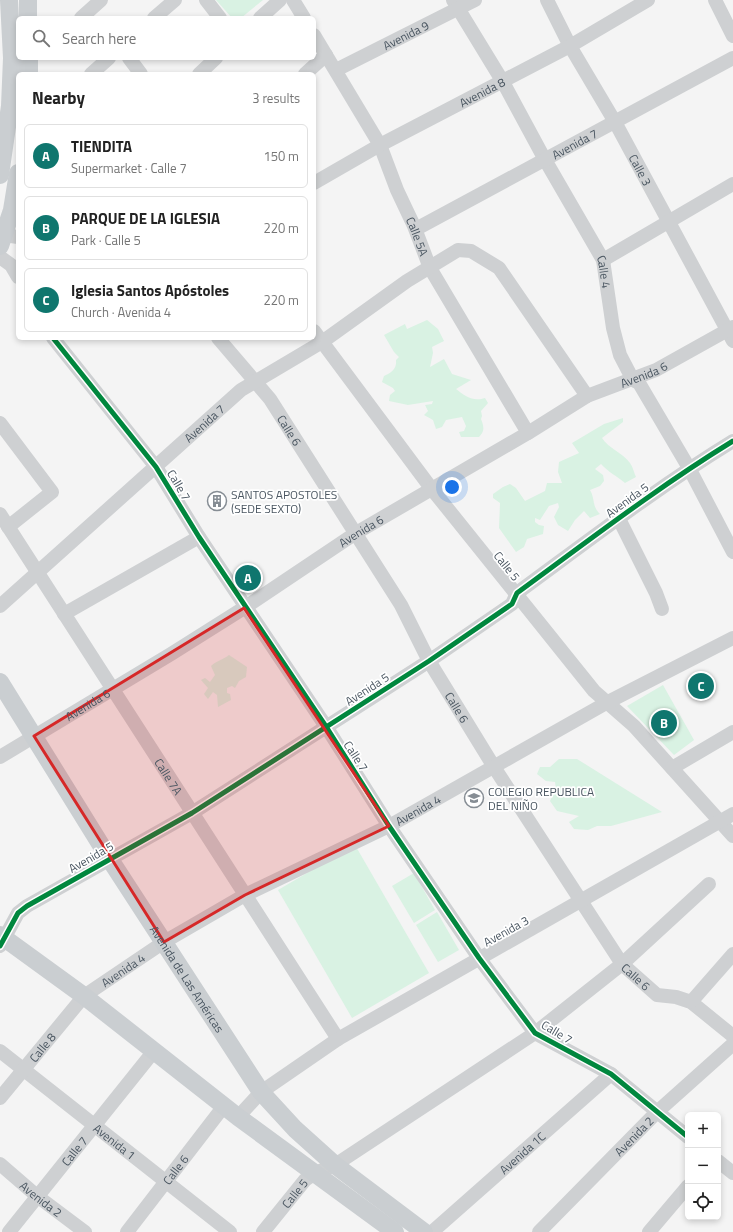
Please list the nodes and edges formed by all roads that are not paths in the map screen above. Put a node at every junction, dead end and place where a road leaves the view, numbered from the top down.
1 (3, 0) edge
2 (9, 0) edge
3 (28, 0) edge
4 (101, 0) edge
5 (175, 0) edge
6 (206, 0) edge
7 (280, 0) edge
8 (293, 0) edge
9 (475, 0) edge
10 (547, 0) edge
11 (648, 0) edge
12 (715, 0) edge
13 (0, 1) edge
14 (455, 4) edge
15 (90, 15) edge
16 (28, 16) edge
17 (156, 16) edge
18 (218, 16) edge
19 (262, 16) edge
20 (303, 16) edge
21 (733, 36) edge
22 (316, 38) edge
23 (570, 46) junction
24 (326, 55) junction
25 (733, 58) edge
26 (107, 60) edge
27 (131, 60) edge
28 (214, 60) edge
29 (336, 70) junction
30 (92, 72) edge
31 (140, 72) edge
32 (201, 72) edge
33 (307, 72) edge
34 (503, 82) junction
35 (615, 122) junction
36 (380, 145) junction
37 (544, 158) junction
38 (0, 175) edge
39 (316, 182) edge
40 (733, 184) edge
41 (16, 185) edge
42 (669, 222) junction
43 (416, 229) junction
44 (7, 239) edge
45 (0, 257) edge
46 (603, 260) junction
47 (430, 268) junction
48 (16, 274) edge
49 (731, 333) edge
50 (318, 336) edge
51 (55, 340) edge
52 (220, 340) edge
53 (312, 340) edge
54 (255, 380) junction
55 (633, 380) junction
56 (587, 396) junction
57 (0, 423) edge
58 (528, 433) junction
59 (733, 441) edge
60 (156, 467) junction
61 (689, 468) junction
62 (431, 488) junction
63 (0, 514) edge
64 (619, 519) junction
65 (8, 527) junction
66 (356, 533) junction
67 (199, 538) junction
68 (733, 552) edge
69 (38, 573) junction
70 (517, 593) junction
71 (0, 606) edge
72 (244, 608) junction
73 (662, 609) dead end
74 (64, 614) junction
75 (733, 638) edge
76 (429, 661) junction
77 (0, 682) edge
78 (113, 690) junction
79 (608, 702) junction
80 (327, 728) junction
81 (733, 732) edge
82 (34, 736) junction
83 (0, 757) edge
84 (494, 767) junction
85 (672, 768) junction
86 (192, 813) junction
87 (733, 814) edge
88 (718, 822) junction
89 (390, 826) junction
90 (733, 836) edge
91 (109, 858) junction
92 (709, 884) dead end
93 (245, 895) junction
94 (580, 901) junction
95 (2, 940) edge
96 (164, 942) junction
97 (733, 954) edge
98 (479, 958) junction
99 (622, 964) junction
100 (84, 996) junction
101 (691, 1002) junction
102 (535, 1033) junction
103 (733, 1036) edge
104 (338, 1039) junction
105 (733, 1044) edge
106 (0, 1051) edge
107 (154, 1051) junction
108 (22, 1069) junction
109 (611, 1074) junction
110 (261, 1092) junction
111 (0, 1098) edge
112 (224, 1106) junction
113 (658, 1112) junction
114 (238, 1117) junction
115 (94, 1125) junction
116 (685, 1134) edge
117 (721, 1163) edge
118 (0, 1164) edge
119 (335, 1165) junction
120 (315, 1173) junction
121 (733, 1173) edge
122 (164, 1182) junction
123 (685, 1190) edge
124 (37, 1196) junction
125 (9, 1232) edge
126 (85, 1232) edge
127 (127, 1232) edge
128 (230, 1232) edge
129 (263, 1232) edge
130 (395, 1232) edge
131 (424, 1232) edge
132 (432, 1232) edge
133 (540, 1232) edge
134 (649, 1232) edge

1 - 13 street
2 - 38 main road
3 - 16 main road
4 - 15 street
5 - 17 street
6 - 18 street
7 - 19 street
8 - 20 street
9 - 14 street, Avenida 9
10 - 23 street, Calle 3
11 - 23 street, Avenida 8
12 - 21 street
14 - 29 street, Avenida 9
14 - 34 street, Calle 4
22 - 24 street, Calle 5A
23 - 34 street, Avenida 8
23 - 35 street, Calle 3
24 - 29 street, Calle 5A
24 - 33 street
25 - 35 street, Avenida 7
26 - 30 street
27 - 31 street
28 - 32 street
29 - 36 street, Calle 5A
34 - 36 street, Avenida 8
34 - 37 street, Calle 4
35 - 37 street, Avenida 7
35 - 42 street, Calle 3
36 - 39 street, Avenida 8
36 - 43 street, Calle 5A
37 - 43 street, Avenida 7
37 - 46 street, Calle 4
40 - 42 street
41 - 44 main road
42 - 46 street
42 - 49 street, Calle 3
43 - 47 street, Calle 5A
45 - 48 street
46 - 55 street, Calle 4
47 - 50 street, Avenida 7
47 - 56 street, Avenida 7
47 - 58 street, Calle 5A
49 - 55 street, Avenida 6
50 - 62 street, Calle 5
51 - 60 street, Calle 7
52 - 54 street, Calle 6
53 - 54 street, Avenida 7
54 - 60 street, Avenida 7
54 - 66 street, Calle 6
55 - 56 street, Avenida 6
55 - 61 street, Calle 4
56 - 58 street, Avenida 6
57 - 65 street
58 - 62 street, Avenida 6
59 - 61 street, Avenida 5
60 - 67 street, Calle 7
60 - 69 street, Avenida 7
61 - 64 street, Avenida 5
61 - 68 street, Calle 4
62 - 66 street, Avenida 6
62 - 70 street, Calle 5
63 - 65 street, Calle 7A
64 - 70 street, Avenida 5
64 - 73 street
65 - 69 street, Calle 7A
66 - 72 street, Avenida 6
66 - 76 street, Calle 6
67 - 72 street, Calle 7
67 - 74 street
69 - 71 street, Avenida 7
69 - 74 street, Calle 7A
70 - 76 street, Avenida 5
70 - 79 street, Calle 5
72 - 78 street, Avenida 6
72 - 80 street, Calle 7
74 - 78 street, Calle 7A
75 - 79 street, Avenida 4
76 - 80 street, Avenida 5
76 - 84 street, Calle 6
77 - 82 main road, Avenida de Las Américas
78 - 82 street, Avenida 6
78 - 86 street, Calle 7A
79 - 84 street, Avenida 4
79 - 85 street, Calle 5
80 - 86 street, Avenida 5
80 - 89 street, Calle 7
81 - 85 street
82 - 83 street, Avenida 6
82 - 91 main road, Avenida de Las Américas
84 - 89 street, Avenida 4
84 - 94 street, Calle 6
85 - 88 street, Calle 5
86 - 91 street, Avenida 5
86 - 93 street, Calle 7A
87 - 88 street, Avenida 3
88 - 90 street, Calle 5
88 - 94 street, Avenida 3
89 - 93 street, Avenida 4
89 - 98 street, Calle 7
91 - 95 street, Avenida 5
91 - 96 main road, Avenida de Las Américas
92 - 99 street, Calle 5
93 - 96 street, Avenida 4
93 - 104 street, Calle 7A
94 - 98 street, Avenida 3
94 - 99 street, Calle 6
95 - 100 main road
96 - 100 street, Avenida 4
96 - 110 main road, Avenida de Las Américas
97 - 101 street
98 - 102 street, Calle 7
98 - 104 street, Avenida 3
99 - 101 street, Calle 6
99 - 102 street, Calle 5
100 - 107 main road
100 - 108 street, Calle 8
101 - 103 street, Calle 6
102 - 109 street, Calle 7
102 - 119 street, Calle 5
104 - 110 street, Avenida 3
105 - 113 street, Avenida 2
106 - 108 street, Avenida 1
107 - 112 main road
107 - 115 street, Calle 7
108 - 111 street, Calle 8
108 - 115 street, Avenida 1
109 - 113 street, Calle 7
109 - 132 street, Avenida 1C
110 - 114 street, Avenida 3
110 - 119 main road, Avenida de Las Américas
112 - 114 main road
112 - 122 street, Calle 6
113 - 116 street, Calle 7
113 - 133 street, Avenida 2
114 - 120 main road
115 - 122 street, Avenida 1
115 - 124 street, Calle 7
117 - 121 street
118 - 124 street, Avenida 2
119 - 120 street, Calle 5
119 - 131 main road, Avenida de Las Américas
120 - 129 street, Calle 5
120 - 130 main road
122 - 127 street, Calle 6
122 - 128 street, Avenida 1
123 - 134 street
124 - 125 street, Calle 7
124 - 126 street, Avenida 2

